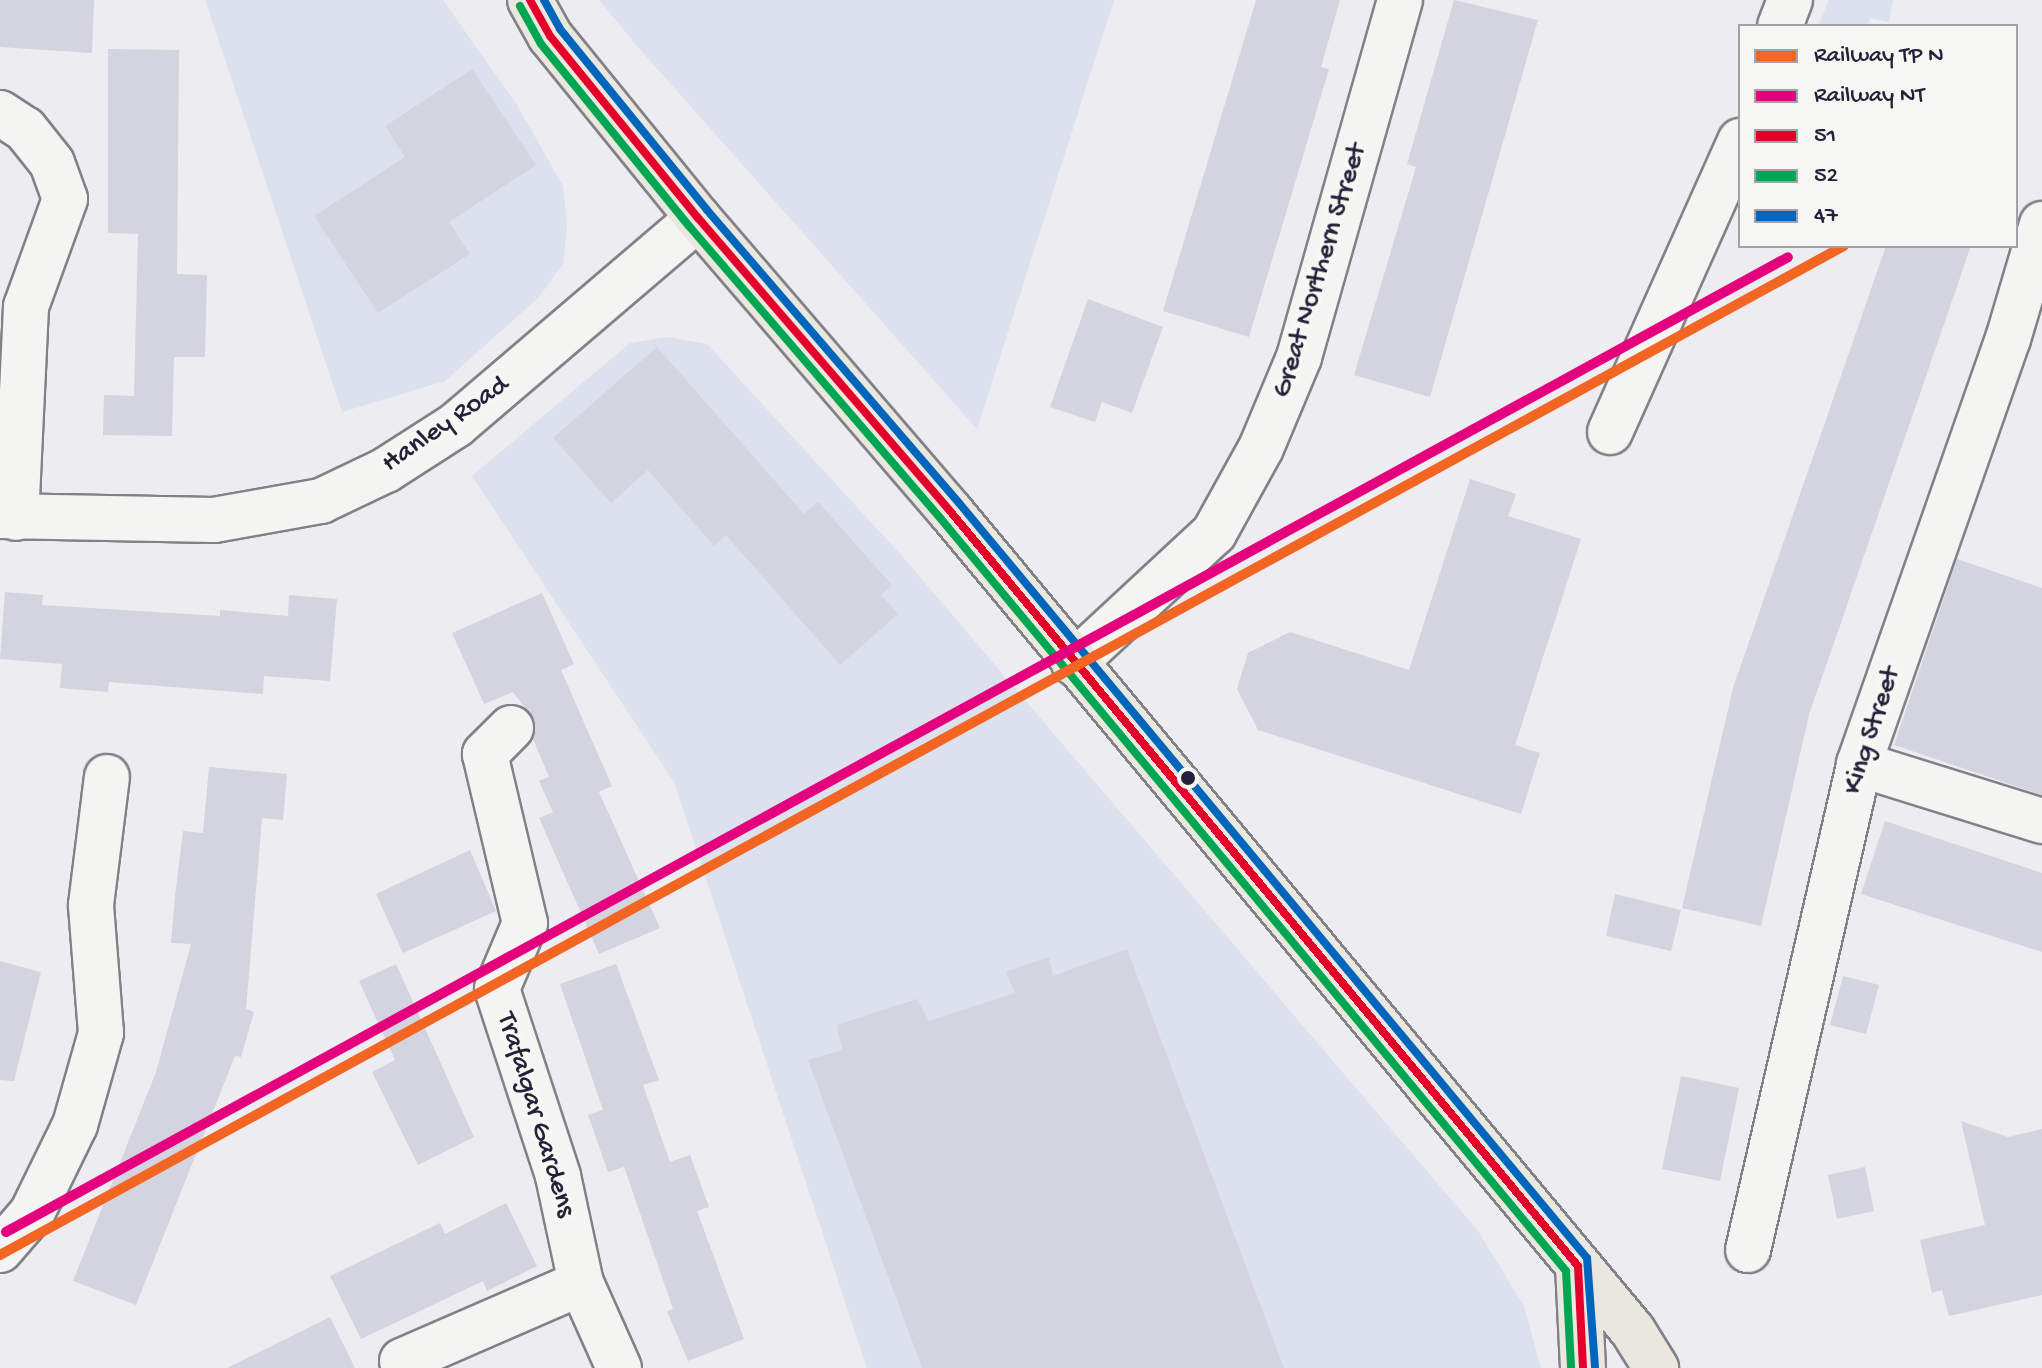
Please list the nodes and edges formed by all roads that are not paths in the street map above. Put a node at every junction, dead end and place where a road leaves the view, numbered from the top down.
1 (530, 0) edge
2 (1400, 0) edge
3 (1790, 0) edge
4 (1781, 24) edge
5 (0, 113) edge
6 (1738, 145) edge
7 (698, 218) junction
8 (2042, 224) edge
9 (2025, 345) edge
10 (1610, 432) dead end
11 (8, 517) edge
12 (1074, 663) junction
13 (511, 728) dead end
14 (1859, 764) junction
15 (107, 777) dead end
16 (2042, 821) edge
17 (0, 1250) edge
18 (1748, 1250) dead end
19 (1578, 1266) junction
20 (581, 1283) junction
21 (402, 1361) dead end
22 (619, 1368) edge
23 (1583, 1368) edge
24 (1656, 1368) edge

1 - 7 main road
2 - 12 street, Great Northern Street
3 - 4 street
5 - 11 street
6 - 10 street
7 - 11 street, Hanley Road
7 - 12 main road
8 - 9 street, King Street
9 - 14 street, King Street
12 - 19 main road
13 - 20 street, Trafalgar Gardens
14 - 16 street
14 - 18 street, King Street
15 - 17 street
19 - 23 main road
19 - 24 main road
20 - 21 street
20 - 22 street, Trafalgar Gardens

